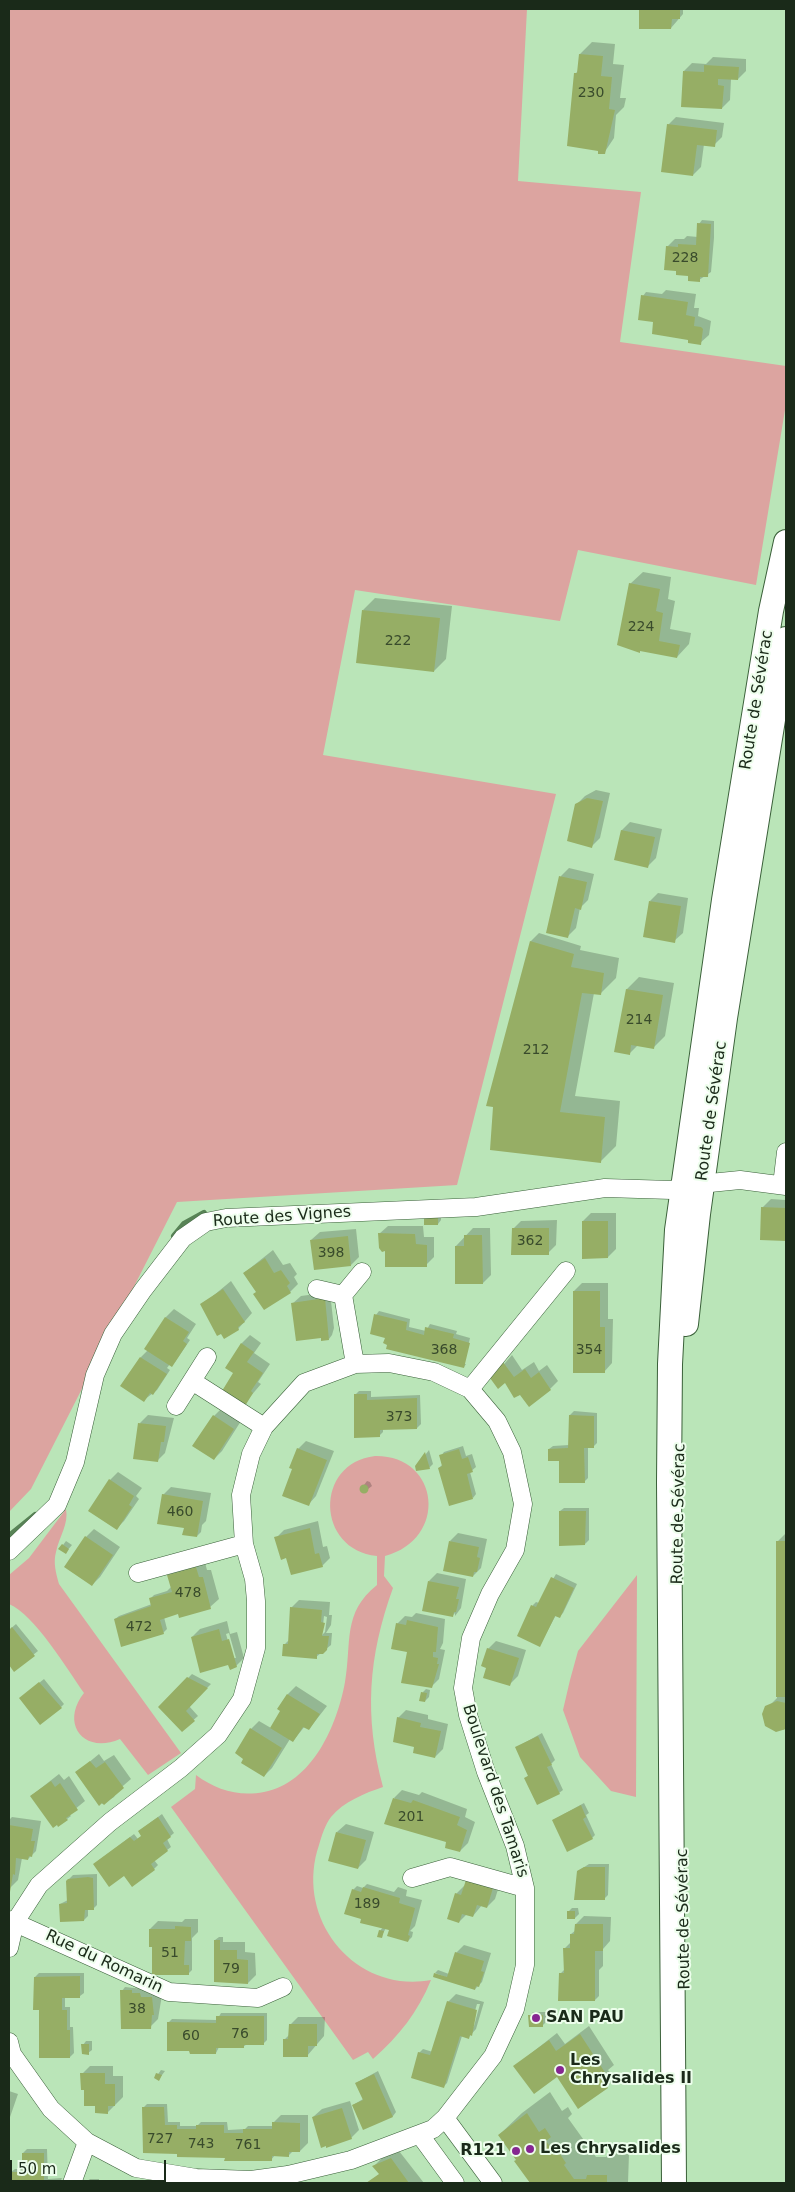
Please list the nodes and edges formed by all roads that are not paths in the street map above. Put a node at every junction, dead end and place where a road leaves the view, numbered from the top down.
1 (786, 542) edge
2 (780, 645) edge
3 (786, 1152) edge
4 (692, 1185) junction
5 (784, 1185) edge
6 (566, 1271) dead end
7 (362, 1272) dead end
8 (317, 1289) dead end
9 (343, 1295) junction
10 (207, 1357) dead end
11 (355, 1364) junction
12 (192, 1381) junction
13 (470, 1389) junction
14 (176, 1406) dead end
15 (264, 1427) junction
16 (244, 1544) junction
17 (9, 1551) edge
18 (138, 1573) dead end
19 (412, 1878) dead end
20 (525, 1888) junction
21 (12, 1921) edge
22 (673, 1929) junction
23 (9, 1948) edge
24 (283, 1987) dead end
25 (10, 2050) edge
26 (445, 2118) junction
27 (420, 2135) junction
28 (87, 2142) junction
29 (251, 2182) edge
30 (72, 2183) edge
31 (455, 2183) edge
32 (493, 2183) edge
33 (662, 2183) edge
34 (674, 2183) edge
35 (689, 2183) edge

1 - 4 main road, Route de Sévérac
2 - 4 main road, Route de Sévérac
3 - 5 street
4 - 5 street, Route des Vignes
4 - 17 street, Route des Vignes
4 - 22 main road, Route de Sévérac
4 - 35 main road, Route de Sévérac
6 - 13 street
7 - 9 street
8 - 9 street
9 - 11 street
10 - 12 street
11 - 13 street, Boulevard des Tamaris
11 - 15 street, Boulevard des Tamaris
12 - 14 street
12 - 15 street
13 - 20 street, Boulevard des Tamaris
15 - 16 street, Boulevard des Tamaris
16 - 18 street
16 - 21 street, Boulevard des Tamaris
19 - 20 street, Boulevard des Tamaris
20 - 26 street, Boulevard des Tamaris
21 - 23 street, Boulevard des Tamaris
21 - 24 street, Rue du Romarin
22 - 33 street
22 - 34 main road, Route de Sévérac
25 - 28 street, Boulevard des Tamaris
26 - 27 street, Boulevard des Tamaris
26 - 32 street
27 - 29 street, Boulevard des Tamaris
27 - 31 street
28 - 29 street, Boulevard des Tamaris
28 - 30 street

